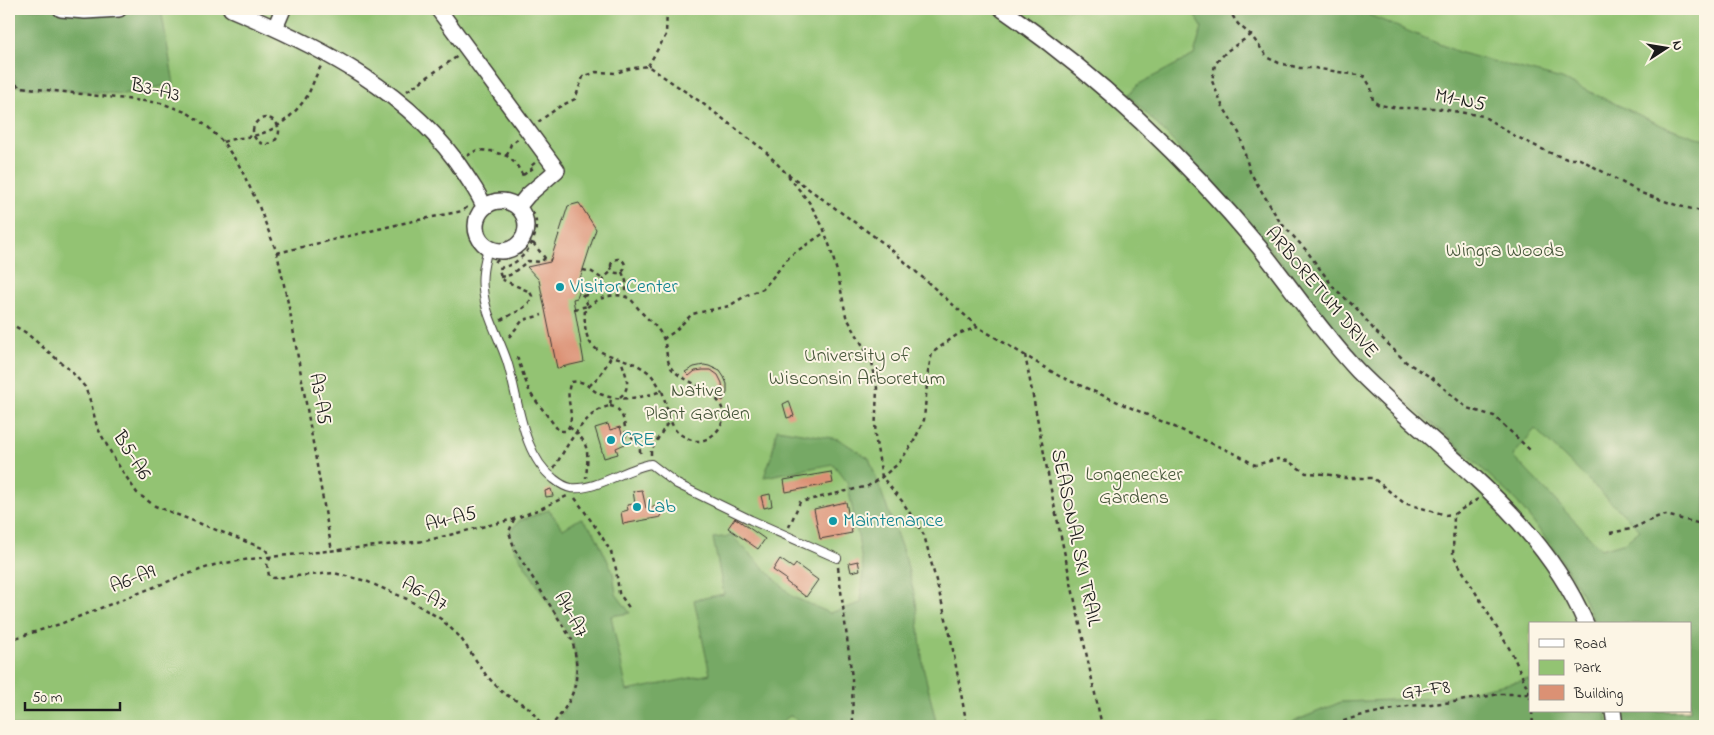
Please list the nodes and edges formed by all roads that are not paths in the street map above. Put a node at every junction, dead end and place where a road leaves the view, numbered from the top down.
1 (61, 9) edge
2 (119, 9) edge
3 (231, 9) edge
4 (282, 9) edge
5 (438, 9) edge
6 (1002, 9) edge
7 (275, 28) junction
8 (523, 201) junction
9 (482, 203) junction
10 (488, 247) junction
11 (838, 558) road end
12 (1585, 622) edge
13 (1613, 712) edge
14 (1615, 726) edge

1 - 2 street
3 - 7 street
4 - 7 street
5 - 8 street
6 - 12 street, ARBORETUM DRIVE
7 - 9 street
8 - 9 street
8 - 10 street
9 - 10 street
10 - 11 lane
13 - 14 street

